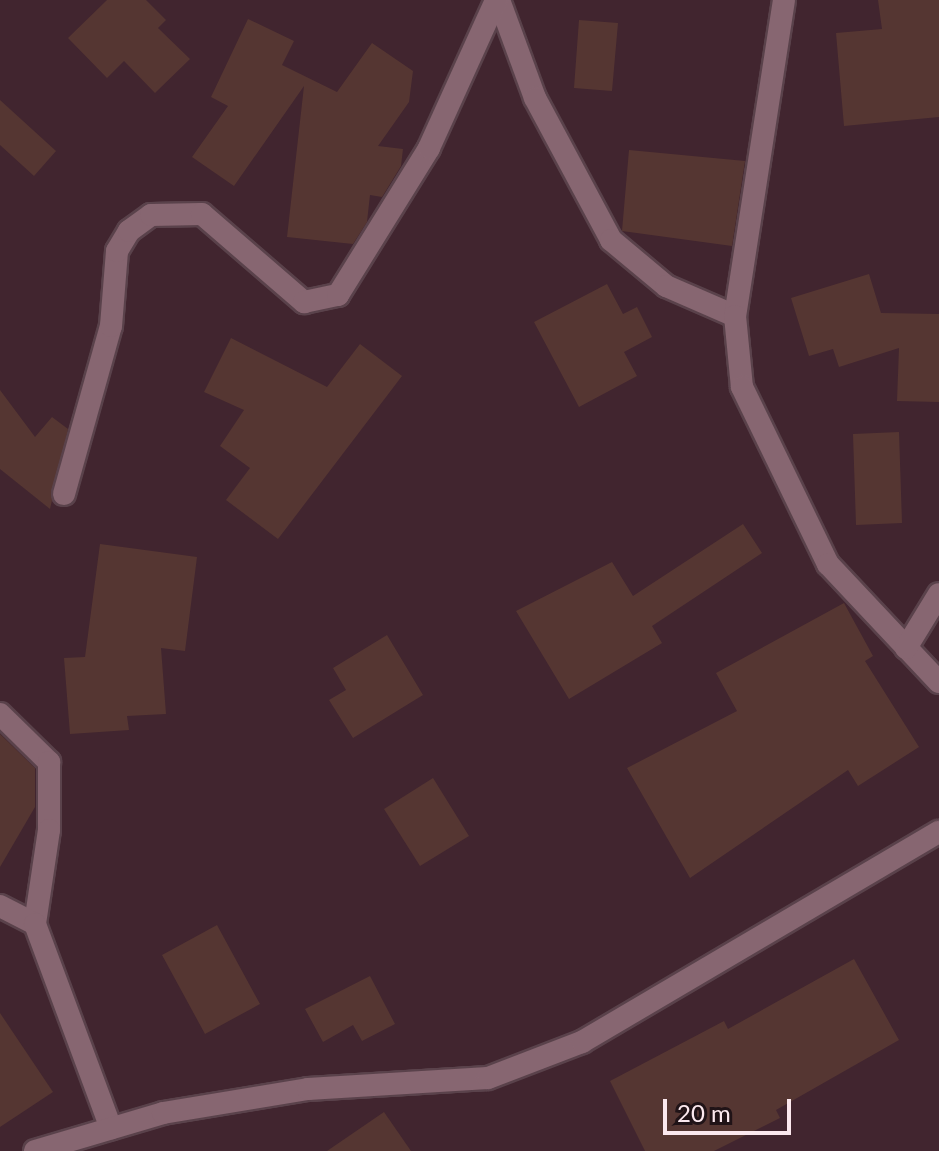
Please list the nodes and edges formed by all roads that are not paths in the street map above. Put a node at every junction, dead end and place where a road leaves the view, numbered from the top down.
1 (498, 0) edge
2 (784, 0) edge
3 (735, 316) junction
4 (64, 494) dead end
5 (939, 594) edge
6 (906, 648) junction
7 (939, 682) edge
8 (0, 714) edge
9 (939, 832) edge
10 (0, 906) edge
11 (35, 924) junction
12 (111, 1128) junction
13 (35, 1151) edge

1 - 3 street
1 - 4 street
2 - 3 street
3 - 6 street
5 - 6 street
6 - 7 street
8 - 11 street
9 - 12 street
10 - 11 street
11 - 12 street
12 - 13 street

